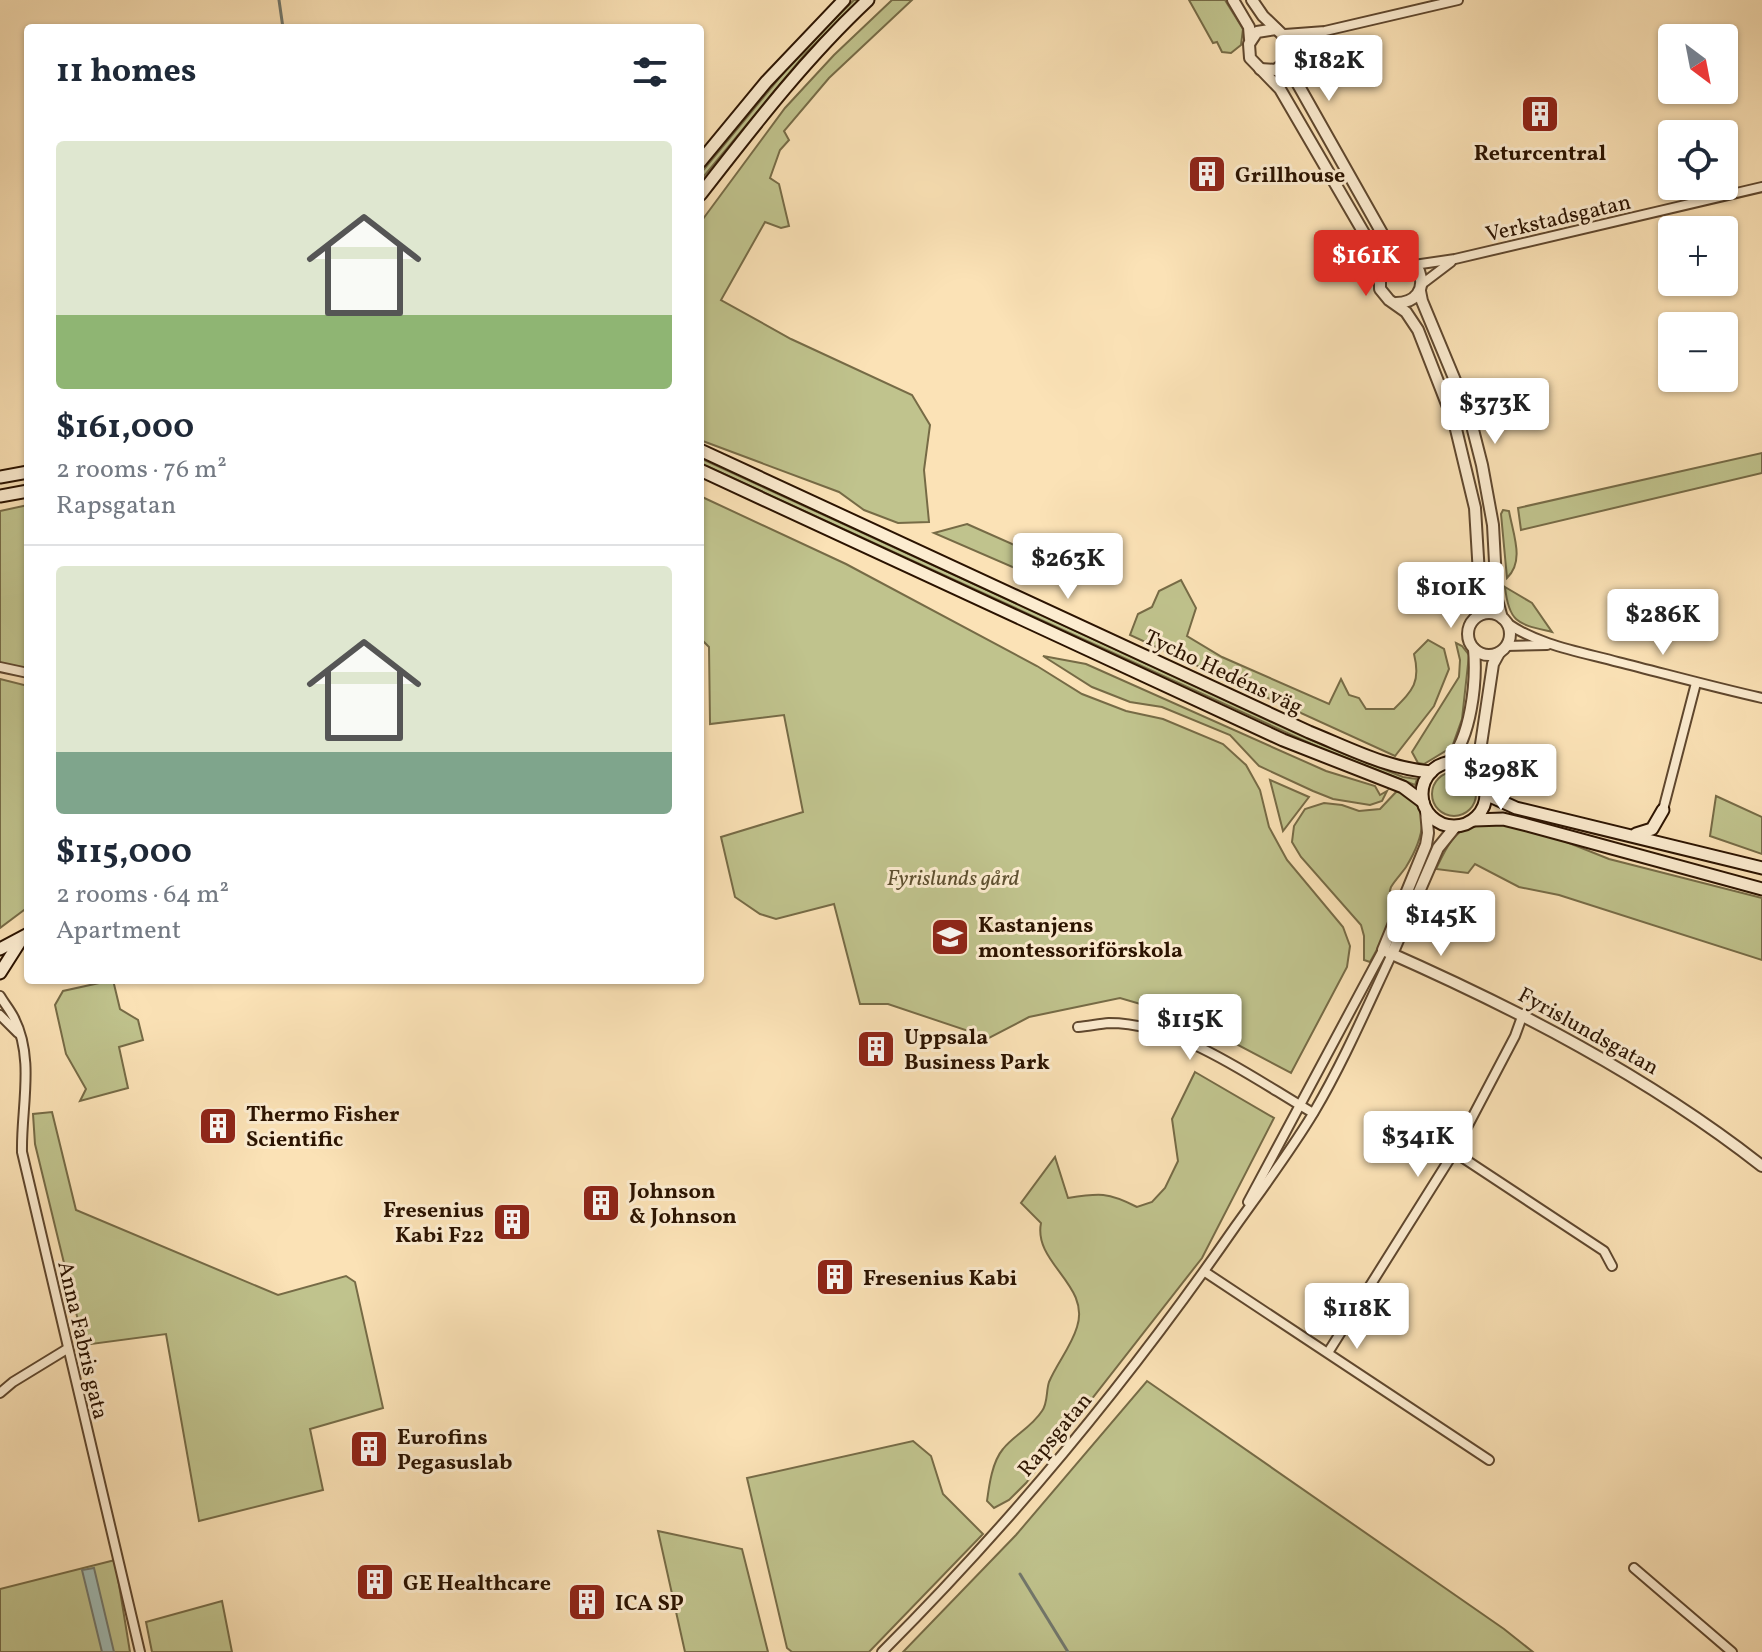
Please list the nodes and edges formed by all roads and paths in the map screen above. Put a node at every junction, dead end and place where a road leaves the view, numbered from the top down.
1 (844, 0) edge
2 (868, 0) edge
3 (1233, 0) edge
4 (1252, 0) edge
5 (1458, 0) edge
6 (1325, 31) junction
7 (1281, 32) junction
8 (1250, 39) junction
9 (1290, 54) junction
10 (1260, 69) junction
11 (704, 157) edge
12 (1762, 187) edge
13 (704, 190) edge
14 (1455, 259) junction
15 (1410, 263) junction
16 (1381, 273) junction
17 (1421, 287) junction
18 (1396, 303) junction
19 (704, 452) edge
20 (704, 472) edge
21 (24, 473) edge
22 (0, 477) edge
23 (24, 492) edge
24 (0, 496) edge
25 (1477, 616) junction
26 (1505, 620) junction
27 (1556, 645) junction
28 (1474, 649) junction
29 (1502, 650) junction
30 (0, 667) edge
31 (24, 672) edge
32 (1696, 683) junction
33 (1762, 698) edge
34 (1448, 763) junction
35 (1477, 771) junction
36 (1431, 772) junction
37 (1486, 789) junction
38 (1425, 806) junction
39 (1663, 810) junction
40 (1474, 820) junction
41 (1455, 827) junction
42 (1625, 834) junction
43 (1673, 846) junction
44 (1762, 868) edge
45 (1762, 889) edge
46 (24, 937) edge
47 (24, 938) edge
48 (0, 949) edge
49 (1388, 952) junction
50 (0, 973) edge
51 (0, 996) edge
52 (1523, 1014) junction
53 (0, 1015) edge
54 (1078, 1027) dead end
55 (18, 1033) junction
56 (1299, 1104) junction
57 (1313, 1113) junction
58 (1454, 1152) junction
59 (1762, 1166) edge
60 (1237, 1225) junction
61 (1612, 1266) dead end
62 (1205, 1272) junction
63 (67, 1349) junction
64 (1329, 1351) junction
65 (0, 1393) edge
66 (1489, 1460) dead end
67 (1634, 1568) dead end
68 (140, 1652) edge
69 (882, 1652) edge
70 (1732, 1652) edge

1 - 11 main road
2 - 13 main road
3 - 8 street
4 - 7 street
5 - 6 street
6 - 7 street
6 - 9 street
7 - 8 street
7 - 9 street
8 - 10 street
9 - 10 street
9 - 15 street
10 - 16 street
12 - 14 street, Verkstadsgatan
14 - 15 street, Verkstadsgatan
14 - 17 street, Verkstadsgatan
15 - 16 street
15 - 17 street
16 - 18 street
17 - 18 street
17 - 26 street
18 - 25 street
19 - 36 main road, Tycho Hedéns väg
20 - 38 main road, Tycho Hedéns väg
21 - 22 main road
23 - 24 main road
25 - 26 street
25 - 28 street
26 - 27 street
26 - 29 street
27 - 29 street
27 - 32 street
28 - 29 street
28 - 34 street
29 - 35 street
30 - 31 street
32 - 33 street
32 - 39 street
34 - 35 main road
34 - 36 main road
35 - 37 main road
36 - 38 main road
37 - 40 main road
37 - 42 main road
38 - 41 main road
38 - 49 street, Rapsgatan
39 - 42 main road
39 - 43 main road
40 - 41 main road
40 - 45 main road
41 - 49 street, Rapsgatan
42 - 43 main road
43 - 44 main road
46 - 48 main road
47 - 50 main road
49 - 52 street, Fyrislundsgatan
49 - 56 street, Rapsgatan
49 - 57 street, Rapsgatan
51 - 55 street, Anna Fabris gata
52 - 58 street
52 - 59 street, Fyrislundsgatan
53 - 55 street
54 - 56 street
55 - 63 street, Anna Fabris gata
56 - 57 street
56 - 60 street, Rapsgatan
57 - 60 street, Rapsgatan
58 - 61 street
58 - 64 street
60 - 62 street, Rapsgatan
62 - 64 street
62 - 69 street, Rapsgatan
63 - 65 street
63 - 68 street, Anna Fabris gata
64 - 66 street
67 - 70 street

